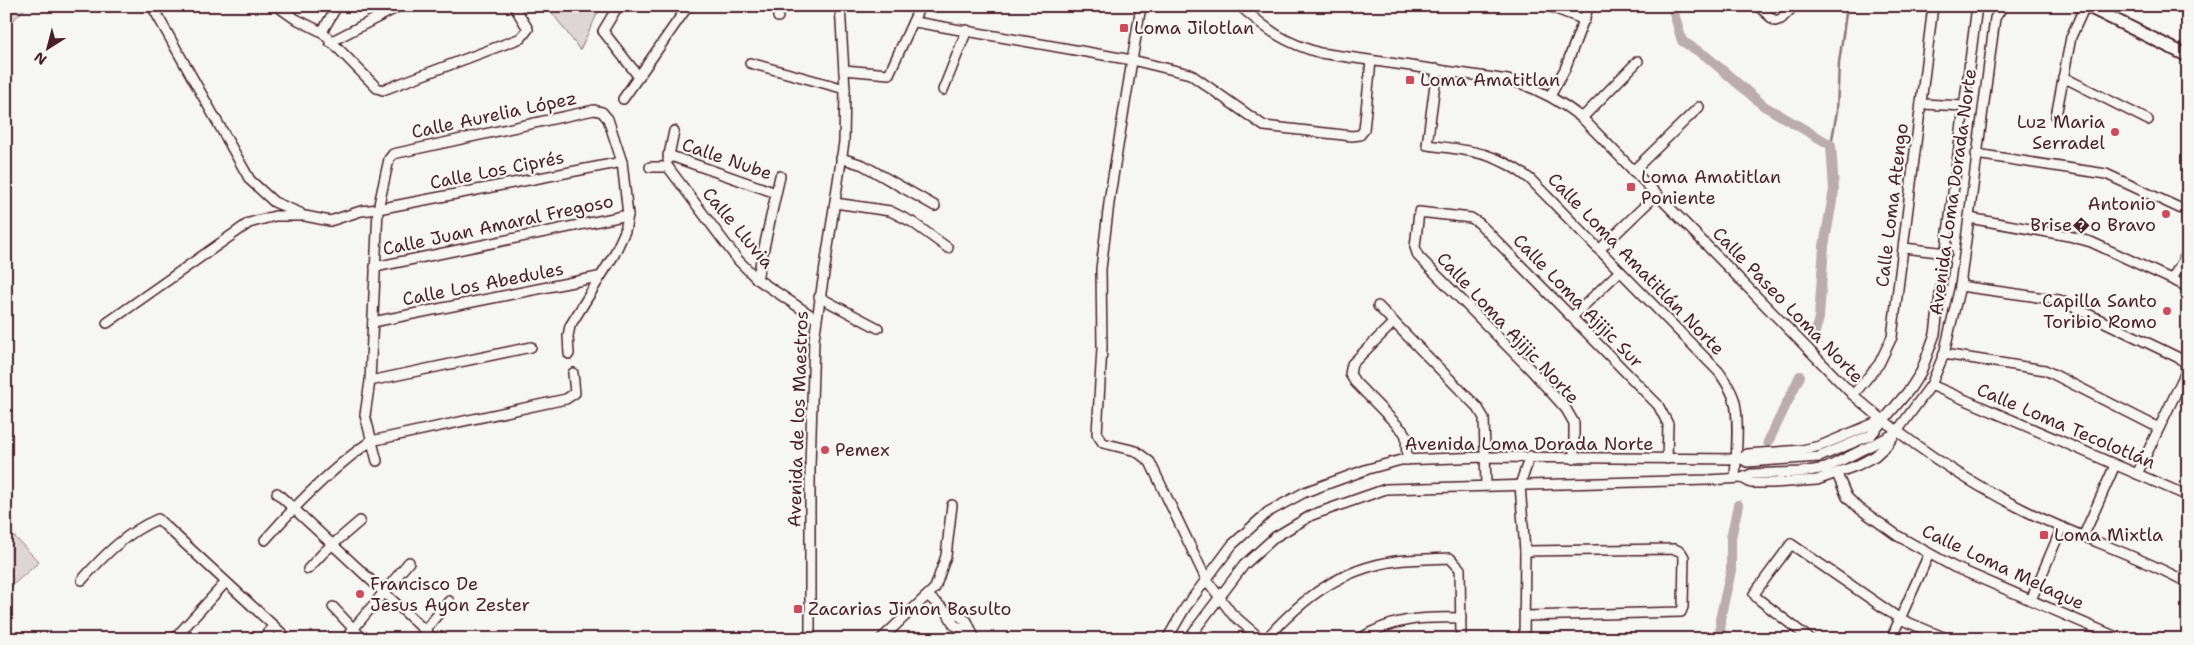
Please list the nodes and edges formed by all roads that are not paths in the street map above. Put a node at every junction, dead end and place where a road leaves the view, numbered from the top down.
1 (152, 6) edge
2 (277, 6) edge
3 (337, 6) edge
4 (400, 6) edge
5 (514, 6) edge
6 (618, 6) edge
7 (688, 6) edge
8 (778, 6) edge
9 (840, 6) edge
10 (920, 6) edge
11 (1141, 6) edge
12 (1240, 6) edge
13 (1548, 6) edge
14 (1589, 6) edge
15 (1758, 6) edge
16 (1794, 6) edge
17 (1933, 6) edge
18 (1977, 6) edge
19 (2003, 6) edge
20 (2086, 6) edge
21 (778, 16) dead end
22 (1584, 20) junction
23 (915, 22) junction
24 (967, 30) junction
25 (322, 32) junction
26 (330, 42) junction
27 (2188, 56) edge
28 (1132, 60) junction
29 (1371, 60) junction
30 (1638, 61) dead end
31 (750, 64) dead end
32 (1437, 69) junction
33 (844, 70) junction
34 (639, 77) junction
35 (2064, 77) junction
36 (845, 89) junction
37 (943, 90) dead end
38 (1550, 96) junction
39 (623, 99) dead end
40 (1921, 104) junction
41 (1965, 106) junction
42 (1699, 107) dead end
43 (2056, 116) dead end
44 (1582, 118) junction
45 (2148, 120) dead end
46 (674, 131) dead end
47 (1976, 154) junction
48 (668, 156) junction
49 (841, 158) junction
50 (622, 162) junction
51 (650, 167) dead end
52 (668, 167) junction
53 (1633, 171) junction
54 (780, 176) dead end
55 (776, 193) junction
56 (1657, 194) junction
57 (834, 203) junction
58 (935, 206) dead end
59 (378, 209) junction
60 (2188, 212) edge
61 (628, 215) junction
62 (305, 216) junction
63 (1969, 218) junction
64 (948, 248) dead end
65 (1904, 248) junction
66 (1599, 250) junction
67 (1415, 252) joint
68 (2188, 252) edge
69 (1947, 253) junction
70 (375, 268) junction
71 (1620, 271) junction
72 (598, 277) junction
73 (756, 279) junction
74 (2172, 279) junction
75 (1960, 286) junction
76 (2188, 287) edge
77 (819, 296) junction
78 (1378, 306) dead end
79 (1572, 317) junction
80 (816, 318) junction
81 (373, 322) junction
82 (1394, 322) junction
83 (107, 323) dead end
84 (878, 328) dead end
85 (531, 347) dead end
86 (569, 354) dead end
87 (1944, 354) junction
88 (573, 373) dead end
89 (370, 381) junction
90 (1931, 386) junction
91 (1853, 395) junction
92 (1883, 420) junction
93 (2159, 428) junction
94 (1898, 432) junction
95 (371, 441) junction
96 (1530, 456) junction
97 (1485, 457) junction
98 (1574, 458) junction
99 (1667, 459) junction
100 (1739, 459) junction
101 (1407, 460) junction
102 (377, 461) dead end
103 (2115, 465) junction
104 (1837, 474) junction
105 (2137, 474) junction
106 (1738, 478) junction
107 (1486, 484) junction
108 (1520, 485) junction
109 (277, 493) dead end
110 (2188, 496) edge
111 (952, 505) dead end
112 (295, 509) junction
113 (360, 520) dead end
114 (2062, 527) junction
115 (2083, 537) junction
116 (265, 540) dead end
117 (334, 544) junction
118 (1525, 551) junction
119 (1929, 554) junction
120 (409, 562) dead end
121 (308, 569) dead end
122 (1206, 579) junction
123 (82, 580) dead end
124 (226, 582) junction
125 (2188, 582) edge
126 (385, 592) junction
127 (928, 596) junction
128 (1220, 596) junction
129 (2031, 600) junction
130 (448, 601) dead end
131 (333, 607) dead end
132 (1525, 616) junction
133 (1461, 618) junction
134 (1900, 619) junction
135 (274, 626) junction
136 (354, 629) junction
137 (425, 630) junction
138 (973, 636) edge
139 (174, 639) edge
140 (262, 639) edge
141 (288, 639) edge
142 (346, 639) edge
143 (364, 639) edge
144 (434, 639) edge
145 (810, 639) edge
146 (882, 639) edge
147 (1167, 639) edge
148 (1188, 639) edge
149 (1260, 639) edge
150 (1266, 639) edge
151 (1359, 639) edge
152 (1461, 639) edge
153 (1524, 639) edge
154 (1810, 639) edge
155 (1891, 639) edge
156 (1948, 639) edge
157 (2121, 639) edge

1 - 62 street
2 - 25 street
3 - 25 street
4 - 26 street
5 - 26 street
6 - 34 street
7 - 34 street
8 - 21 street
9 - 33 street, Avenida de los Maestros
10 - 23 street
11 - 28 street
12 - 29 street, Calle Paseo Loma Norte
13 - 22 street
14 - 22 street
15 - 16 street
17 - 40 street, Calle Loma Atengo
18 - 41 street, Avenida Loma Dorada Norte
19 - 47 street, Avenida Loma Dorada Norte
20 - 27 main road
20 - 35 street
22 - 38 street
23 - 24 street
23 - 33 street
24 - 28 street
24 - 37 street
25 - 26 street
28 - 29 street
28 - 122 street
29 - 32 street, Calle Paseo Loma Norte
30 - 44 street
31 - 36 street
32 - 38 street, Calle Paseo Loma Norte
32 - 66 street, Calle Loma Amatitlán Norte
33 - 36 street, Avenida de los Maestros
34 - 39 street
35 - 43 street
35 - 45 street
36 - 49 street, Avenida de los Maestros
38 - 44 street, Calle Paseo Loma Norte
40 - 41 street
40 - 65 street, Calle Loma Atengo
41 - 69 street, Avenida Loma Dorada Norte
42 - 53 street
44 - 53 street, Calle Paseo Loma Norte
46 - 48 street
47 - 60 street
47 - 63 street, Avenida Loma Dorada Norte
48 - 52 street
48 - 55 street, Calle Nube
49 - 57 street, Avenida de los Maestros
49 - 58 street
50 - 59 street, Calle Los Ciprés
50 - 59 street, Calle Aurelia López
50 - 61 street
51 - 52 street
52 - 73 street, Calle Lluvia
53 - 56 street, Calle Paseo Loma Norte
54 - 55 street
55 - 73 street
56 - 66 street
56 - 91 street, Calle Paseo Loma Norte
57 - 64 street
57 - 77 street, Avenida de los Maestros
59 - 62 street, Calle Los Ciprés
59 - 70 street
61 - 70 street, Calle Juan Amaral Fregoso
61 - 72 street
62 - 83 street
63 - 74 street
63 - 75 street, Avenida Loma Dorada Norte
65 - 69 street
65 - 91 street, Calle Loma Atengo
66 - 71 street, Calle Loma Amatitlán Norte
67 - 79 street, Calle Loma Ajijic Sur
67 - 98 street, Calle Loma Ajijic Norte
68 - 74 street
69 - 92 street, Avenida Loma Dorada Norte
70 - 81 street
71 - 79 street
71 - 100 street, Calle Loma Amatitlán Norte
72 - 81 street, Calle Los Abedules
72 - 86 street
73 - 80 street, Calle Lluvia
74 - 76 street
75 - 87 street, Avenida Loma Dorada Norte
75 - 93 street
77 - 80 street, Avenida de los Maestros
77 - 84 street
78 - 82 street
79 - 99 street, Calle Loma Ajijic Sur
80 - 145 street, Avenida de los Maestros
81 - 89 street
82 - 97 street
82 - 101 street
85 - 89 street
87 - 90 street, Avenida Loma Dorada Norte
87 - 93 street
88 - 95 street
89 - 95 street
90 - 94 street, Avenida Loma Dorada Norte
90 - 103 street, Calle Loma Tecolotlán
91 - 92 street, Calle Paseo Loma Norte
92 - 94 street, Calle Paseo Loma Norte
92 - 100 street, Avenida Loma Dorada Norte
93 - 105 street
94 - 104 street, Avenida Loma Dorada Norte
94 - 106 street, Avenida Loma Dorada Norte
94 - 114 street, Calle Paseo Loma Norte
95 - 102 street
95 - 112 street
96 - 97 street, Avenida Loma Dorada Norte
96 - 98 street, Avenida Loma Dorada Norte
96 - 108 street
97 - 101 street, Avenida Loma Dorada Norte
97 - 107 street
98 - 99 street, Avenida Loma Dorada Norte
99 - 100 street, Avenida Loma Dorada Norte
100 - 106 street, Calle Loma Amatitlán Norte
101 - 122 street, Avenida Loma Dorada Norte
103 - 105 street, Calle Loma Tecolotlán
103 - 115 street
104 - 106 street, Avenida Loma Dorada Norte
104 - 119 street, Calle Loma Melaque
105 - 110 street, Calle Loma Tecolotlán
106 - 108 street, Avenida Loma Dorada Norte
107 - 108 street, Avenida Loma Dorada Norte
107 - 128 street, Avenida Loma Dorada Norte
108 - 118 street
109 - 112 street
111 - 127 street
112 - 116 street
112 - 117 street
113 - 117 street
114 - 115 street, Calle Paseo Loma Norte
114 - 129 street
115 - 125 street, Calle Paseo Loma Norte
117 - 121 street
117 - 126 street
118 - 132 street
118 - 132 street
119 - 129 street, Calle Loma Melaque
119 - 134 street
120 - 126 street
122 - 128 street
122 - 147 street, Avenida Loma Dorada Norte
123 - 124 street
124 - 135 street
124 - 139 street
126 - 136 street
126 - 137 street
127 - 138 street
127 - 146 street
128 - 148 street, Avenida Loma Dorada Norte
128 - 149 street
129 - 157 street, Calle Loma Melaque
130 - 137 street
131 - 136 street
132 - 153 street
133 - 150 street
133 - 151 street
133 - 152 street
134 - 154 street
134 - 155 street
134 - 156 street
135 - 140 street
135 - 141 street
136 - 142 street
136 - 143 street
137 - 144 street

